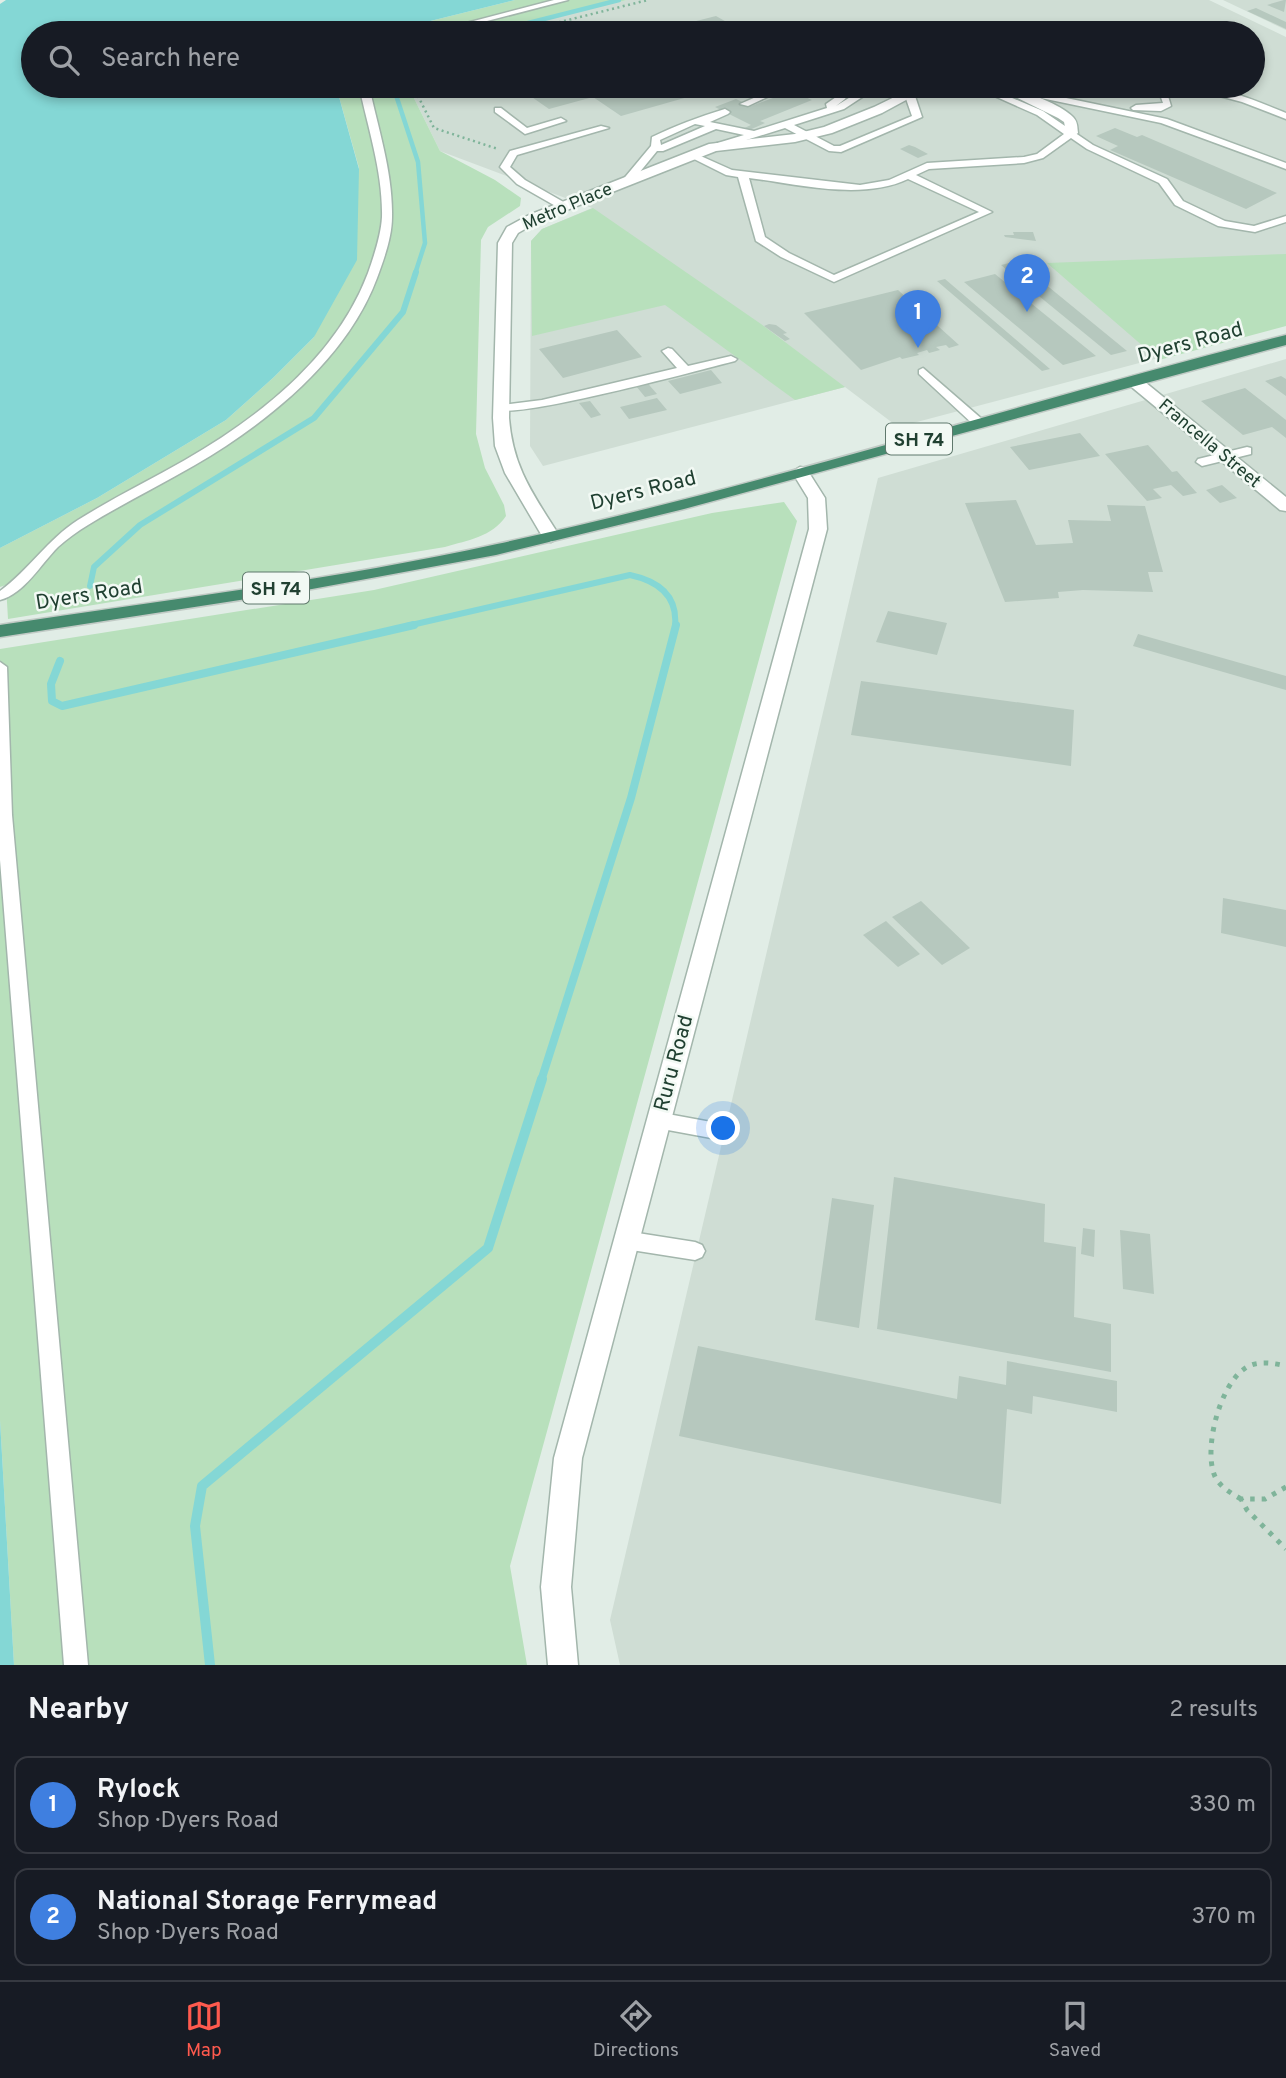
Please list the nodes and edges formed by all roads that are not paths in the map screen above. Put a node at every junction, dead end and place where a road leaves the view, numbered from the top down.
1 (564, 0) edge
2 (480, 21) edge
3 (367, 98) edge
4 (758, 98) edge
5 (840, 98) edge
6 (857, 98) edge
7 (900, 98) edge
8 (911, 98) edge
9 (1005, 98) edge
10 (1025, 98) edge
11 (1054, 98) edge
12 (1166, 98) edge
13 (1237, 98) edge
14 (745, 104) dead end
15 (1105, 108) junction
16 (498, 110) dead end
17 (725, 112) dead end
18 (815, 115) junction
19 (1286, 116) edge
20 (561, 121) dead end
21 (704, 121) junction
22 (787, 124) junction
23 (716, 125) junction
24 (604, 128) dead end
25 (525, 131) junction
26 (1072, 133) junction
27 (751, 134) junction
28 (807, 136) junction
29 (545, 144) junction
30 (714, 147) junction
31 (658, 148) junction
32 (687, 157) junction
33 (1286, 166) edge
34 (907, 175) junction
35 (743, 176) junction
36 (626, 182) junction
37 (563, 206) junction
38 (1286, 219) edge
39 (1286, 340) edge
40 (668, 351) dead end
41 (731, 359) dead end
42 (685, 370) junction
43 (923, 372) dead end
44 (1134, 381) junction
45 (502, 409) junction
46 (979, 422) junction
47 (1247, 451) dead end
48 (1225, 456) junction
49 (1202, 462) dead end
50 (800, 472) junction
51 (1286, 506) edge
52 (551, 537) junction
53 (0, 596) edge
54 (0, 631) edge
55 (0, 667) edge
56 (1, 687) edge
57 (657, 1120) junction
58 (722, 1132) dead end
59 (625, 1240) junction
60 (695, 1251) dead end
61 (76, 1665) edge
62 (563, 1665) edge

1 - 2 lane
3 - 53 lane
4 - 14 lane
5 - 18 lane
6 - 18 lane
7 - 28 street, Metro Place
8 - 28 lane
9 - 26 lane
10 - 26 street
11 - 15 lane
12 - 15 lane
13 - 19 lane
15 - 33 lane
16 - 25 lane
17 - 21 lane
18 - 22 lane
20 - 25 lane
21 - 23 lane
21 - 31 lane
22 - 27 lane
22 - 28 lane
23 - 27 lane
23 - 31 lane
24 - 29 lane
25 - 29 lane
26 - 34 lane
26 - 38 lane
27 - 30 lane
28 - 30 street, Metro Place
29 - 37 lane
30 - 32 street, Metro Place
31 - 32 lane
31 - 36 lane
32 - 35 lane
32 - 36 street, Metro Place
34 - 35 lane
34 - 35 lane
36 - 37 street, Metro Place
37 - 45 street, Metro Place
39 - 44 highway, Dyers Road / SH 74
40 - 42 lane
41 - 42 lane
42 - 45 lane
43 - 46 lane
44 - 46 highway, Dyers Road / SH 74
44 - 48 street, Francella Street
45 - 52 street, Metro Place
46 - 50 highway, Dyers Road / SH 74
47 - 48 lane
48 - 49 lane
48 - 51 street, Francella Street
50 - 52 highway, Dyers Road / SH 74
50 - 57 street, Ruru Road
52 - 54 highway, Dyers Road / SH 74
55 - 56 lane
56 - 61 lane
57 - 58 lane
57 - 59 street, Ruru Road
59 - 60 lane
59 - 62 street, Ruru Road

